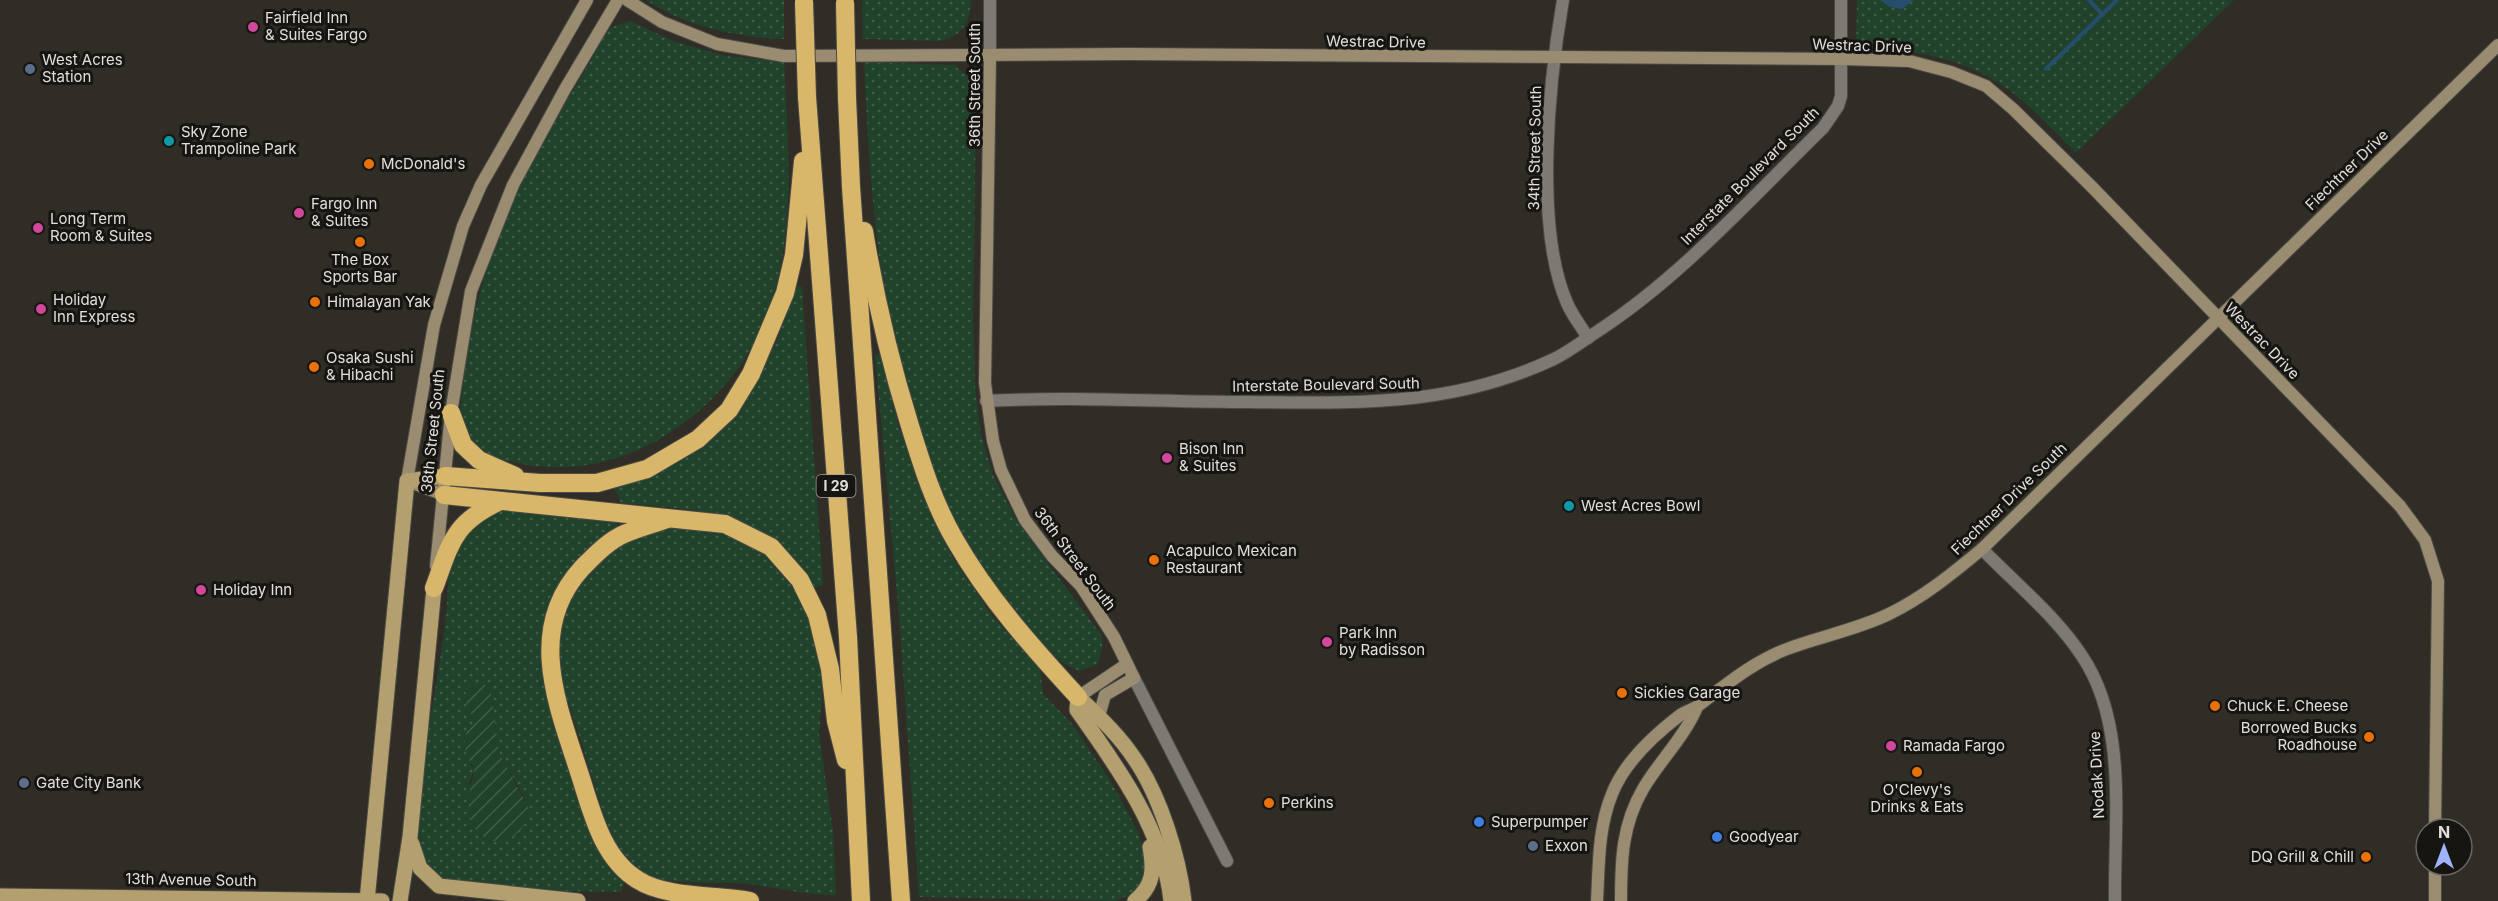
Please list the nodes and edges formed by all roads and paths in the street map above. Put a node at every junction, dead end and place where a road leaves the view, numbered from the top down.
1 (587, 0) edge
2 (618, 0) edge
3 (627, 0) edge
4 (990, 0) edge
5 (1563, 0) edge
6 (1842, 0) edge
7 (804, 1) edge
8 (845, 2) edge
9 (2498, 45) edge
10 (990, 56) junction
11 (1554, 58) junction
12 (1842, 58) junction
13 (807, 104) junction
14 (851, 187) junction
15 (2217, 317) junction
16 (1588, 338) junction
17 (986, 401) junction
18 (451, 413) junction
19 (446, 476) junction
20 (407, 481) junction
21 (540, 483) junction
22 (444, 495) junction
23 (501, 501) junction
24 (674, 517) junction
25 (1982, 549) junction
26 (434, 588) junction
27 (1127, 664) junction
28 (1134, 678) junction
29 (1078, 697) junction
30 (1697, 707) junction
31 (1099, 716) junction
32 (856, 798) junction
33 (2435, 817) edge
34 (1146, 820) junction
35 (410, 837) junction
36 (1227, 861) dead end
37 (2435, 877) edge
38 (0, 896) edge
39 (197, 898) junction
40 (179, 901) edge
41 (367, 901) edge
42 (382, 901) edge
43 (400, 901) edge
44 (578, 901) edge
45 (750, 901) edge
46 (861, 901) edge
47 (901, 901) edge
48 (1135, 901) edge
49 (1171, 901) edge
50 (1184, 901) edge
51 (1597, 901) edge
52 (1621, 901) edge
53 (2115, 901) edge
54 (2435, 901) edge

1 - 20 street, 38th Street South
2 - 18 street, 38th Street South
3 - 10 street, Westrac Drive
4 - 10 street, 36th Street South
5 - 11 street, 34th Street South
6 - 12 street, Interstate Boulevard South
7 - 13 highway, I 29, bridge
8 - 14 highway, I 29, bridge
9 - 15 street, Fiechtner Drive
10 - 11 street, Westrac Drive
10 - 17 street, 36th Street South
11 - 12 street, Westrac Drive
11 - 16 street, 34th Street South
12 - 15 street, Westrac Drive
12 - 16 street, Interstate Boulevard South
13 - 21 highway
13 - 32 highway, I 29
14 - 29 highway
14 - 47 highway, I 29
15 - 25 street, Fiechtner Drive South
15 - 33 street, Westrac Drive
16 - 17 street, Interstate Boulevard South
17 - 27 street, 36th Street South
18 - 19 street, 38th Street South
18 - 21 highway
19 - 20 main road
19 - 21 highway
19 - 22 street, 38th Street South
20 - 22 street
20 - 41 main road, 38th Street South
22 - 23 highway
22 - 26 street, 38th Street South
23 - 24 highway
23 - 26 highway
24 - 32 highway
24 - 45 highway
25 - 30 street, Fiechtner Drive South
25 - 53 street, Nodak Drive
26 - 35 main road, 38th Street South
27 - 28 street, 36th Street South
27 - 29 street
28 - 31 street
28 - 36 street, 36th Street South
29 - 31 main road
29 - 34 main road
30 - 51 street, Fiechtner Drive South
30 - 52 street, Fiechtner Drive South
31 - 50 main road
32 - 46 highway, I 29
34 - 48 main road
34 - 49 main road
35 - 43 main road, 38th Street South
35 - 44 main road
37 - 54 street
38 - 39 main road, 13th Avenue South
39 - 40 main road
39 - 41 main road, 13th Avenue South
41 - 42 main road, 13th Avenue South

